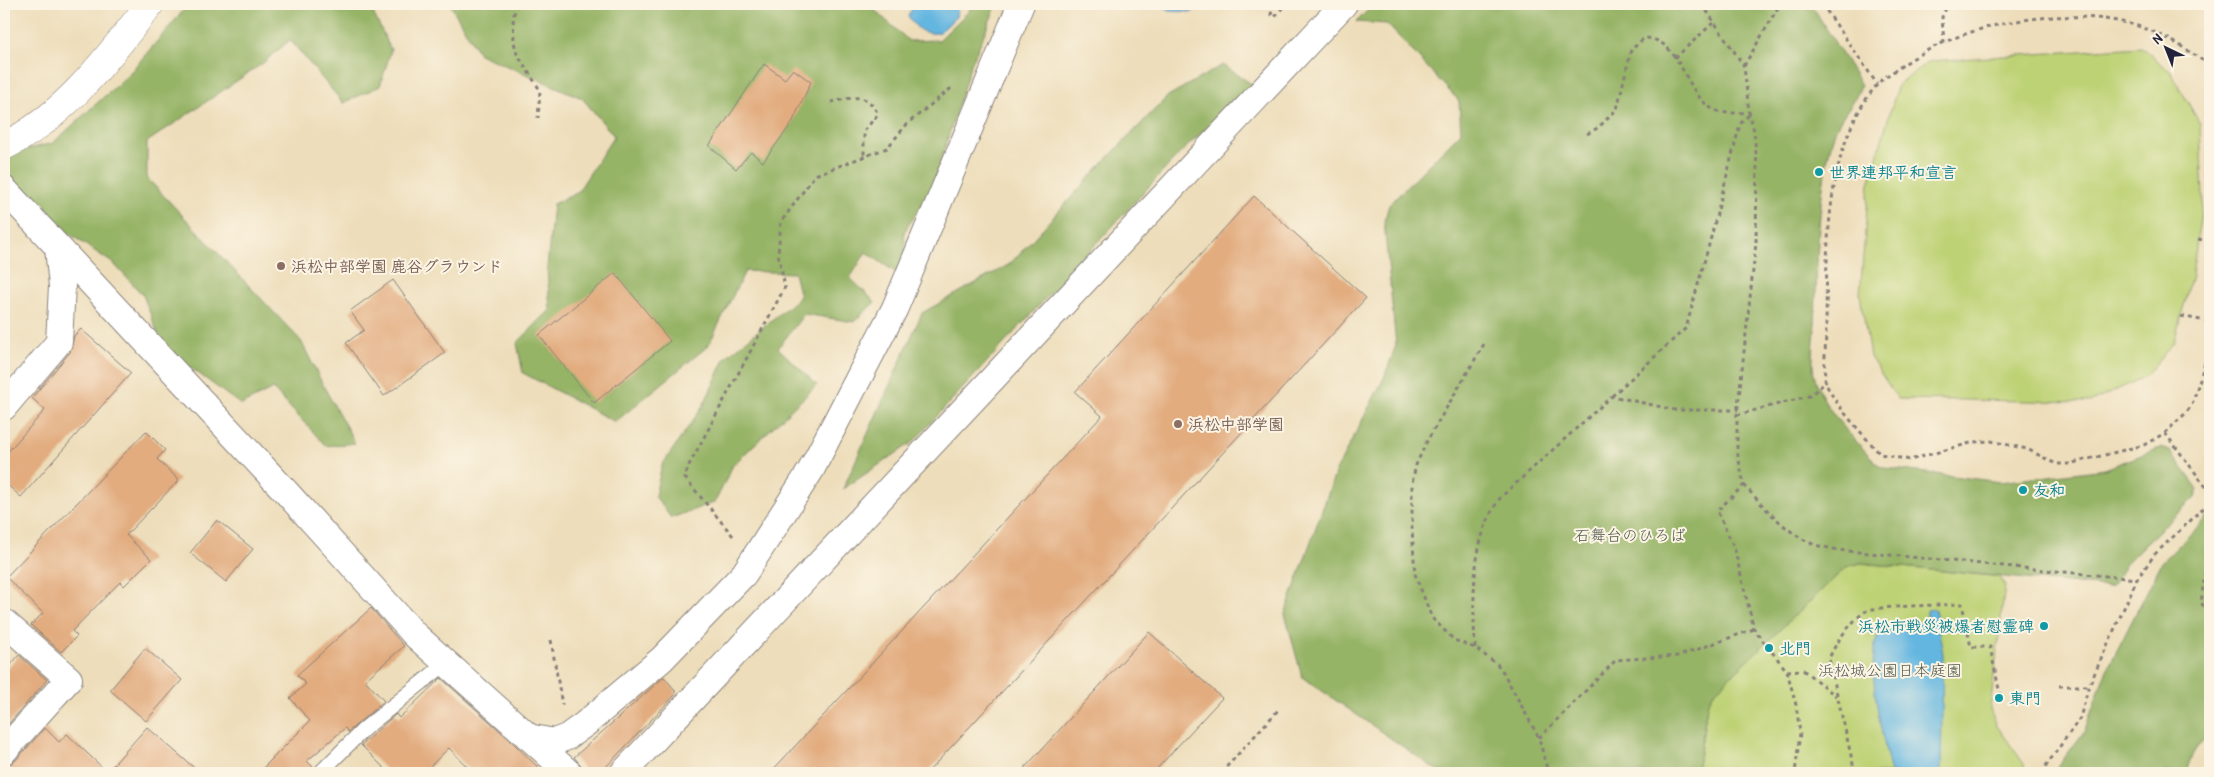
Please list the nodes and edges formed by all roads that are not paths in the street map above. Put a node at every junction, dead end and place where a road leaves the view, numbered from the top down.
1 (150, 4) edge
2 (1021, 4) edge
3 (1344, 4) edge
4 (4, 146) edge
5 (4, 189) edge
6 (58, 248) junction
7 (4, 407) edge
8 (4, 622) edge
9 (445, 664) junction
10 (528, 736) junction
11 (4, 751) edge
12 (320, 773) edge
13 (569, 773) edge
14 (623, 773) edge

1 - 4 street
2 - 10 street
3 - 14 street
5 - 6 street
6 - 7 street
6 - 9 street
8 - 11 street
9 - 10 street
9 - 12 lane
10 - 13 street

